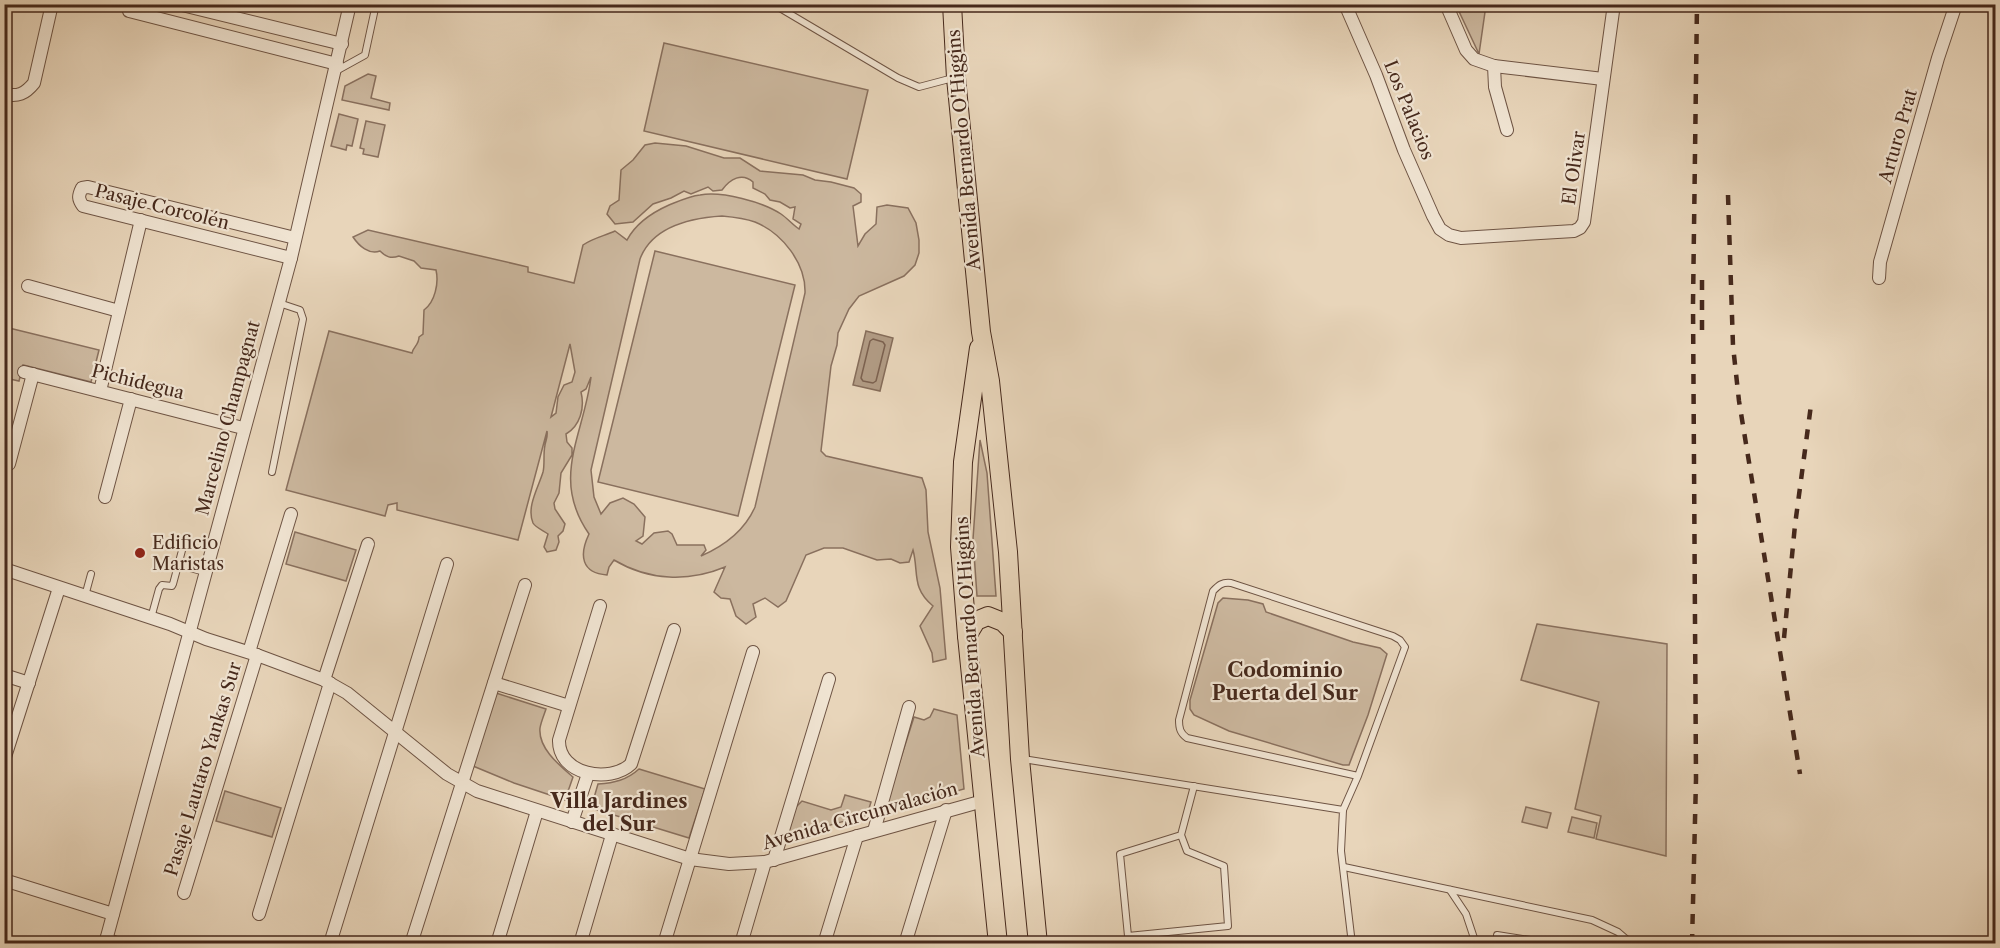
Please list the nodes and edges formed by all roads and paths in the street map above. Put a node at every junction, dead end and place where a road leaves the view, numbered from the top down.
1 (52, 4) edge
2 (126, 4) edge
3 (178, 4) edge
4 (350, 4) edge
5 (376, 4) edge
6 (773, 4) edge
7 (952, 4) edge
8 (1345, 4) edge
9 (1446, 4) edge
10 (1614, 4) edge
11 (1956, 4) edge
12 (191, 6) edge
13 (342, 44) junction
14 (1494, 66) junction
15 (336, 67) junction
16 (956, 78) junction
17 (1604, 79) junction
18 (4, 94) edge
19 (1507, 130) dead end
20 (141, 220) junction
21 (1440, 229) joint
22 (295, 238) junction
23 (291, 258) junction
24 (1879, 278) dead end
25 (28, 286) dead end
26 (278, 303) junction
27 (119, 311) junction
28 (981, 332) junction
29 (100, 391) junction
30 (130, 399) junction
31 (243, 428) junction
32 (9, 464) dead end
33 (272, 472) dead end
34 (105, 497) dead end
35 (291, 514) dead end
36 (184, 543) dead end
37 (368, 544) dead end
38 (447, 564) dead end
39 (178, 565) junction
40 (4, 569) edge
41 (205, 572) junction
42 (91, 574) dead end
43 (525, 585) dead end
44 (59, 588) junction
45 (86, 596) junction
46 (600, 606) dead end
47 (151, 618) junction
48 (674, 630) dead end
49 (190, 632) junction
50 (1013, 632) junction
51 (967, 636) junction
52 (753, 652) dead end
53 (253, 653) junction
54 (4, 675) edge
55 (829, 679) dead end
56 (327, 681) junction
57 (29, 683) junction
58 (494, 683) junction
59 (569, 706) junction
60 (909, 707) dead end
61 (395, 732) junction
62 (1020, 759) junction
63 (4, 760) edge
64 (588, 774) junction
65 (1358, 776) junction
66 (462, 784) junction
67 (1194, 786) junction
68 (983, 801) junction
69 (946, 810) junction
70 (1343, 810) junction
71 (537, 811) junction
72 (572, 822) junction
73 (874, 831) junction
74 (612, 835) junction
75 (1181, 835) junction
76 (857, 836) junction
77 (690, 859) junction
78 (770, 861) junction
79 (1344, 867) junction
80 (4, 880) edge
81 (1450, 890) junction
82 (184, 893) dead end
83 (113, 914) junction
84 (259, 914) dead end
85 (1497, 935) dead end
86 (332, 937) dead end
87 (106, 941) edge
88 (119, 944) edge
89 (411, 944) edge
90 (497, 944) edge
91 (580, 944) edge
92 (664, 944) edge
93 (741, 944) edge
94 (824, 944) edge
95 (905, 944) edge
96 (998, 944) edge
97 (1038, 944) edge
98 (1352, 944) edge
99 (1476, 944) edge
100 (1556, 944) edge
101 (1632, 944) edge

1 - 18 street
2 - 15 street
3 - 12 street
4 - 13 street, Marcelino Champagnat
5 - 15 lane
6 - 16 lane
7 - 16 main road, Avenida Bernardo O'Higgins
8 - 21 street, Los Palacios
9 - 14 street
10 - 17 street, El Olivar
11 - 24 street, Arturo Prat
12 - 13 street
13 - 15 street, Marcelino Champagnat
14 - 17 street
14 - 19 street
15 - 22 street, Marcelino Champagnat
16 - 28 main road, Avenida Bernardo O'Higgins
17 - 21 street, El Olivar
20 - 22 street, Pasaje Corcolén
20 - 23 street, Pasaje Corcolén
20 - 27 street
22 - 23 street, Marcelino Champagnat
23 - 26 street, Marcelino Champagnat
25 - 27 street
26 - 31 street, Marcelino Champagnat
26 - 33 lane
27 - 29 street
28 - 50 main road, Avenida Bernardo O'Higgins
28 - 51 main road, Avenida Bernardo O'Higgins
29 - 30 street, Pichidegua
29 - 32 street, Pichidegua
30 - 31 street, Pichidegua
30 - 34 street
31 - 41 street, Marcelino Champagnat
35 - 53 street, Pasaje Lautaro Yankas Sur
36 - 39 lane
37 - 56 street
38 - 61 street
39 - 41 lane
39 - 47 lane
40 - 44 street, Avenida Circunvalación
41 - 49 street, Marcelino Champagnat
42 - 45 lane
43 - 58 street
44 - 45 street, Avenida Circunvalación
44 - 57 street
45 - 47 street, Avenida Circunvalación
46 - 59 street
47 - 49 street, Avenida Circunvalación
48 - 64 street
49 - 53 street, Avenida Circunvalación
49 - 83 street, Marcelino Champagnat
50 - 51 main road
50 - 62 main road, Avenida Bernardo O'Higgins
51 - 68 main road, Avenida Bernardo O'Higgins
52 - 77 street
53 - 56 street, Avenida Circunvalación
53 - 82 street, Pasaje Lautaro Yankas Sur
54 - 57 street
55 - 78 street
56 - 61 street, Avenida Circunvalación
56 - 84 street
57 - 63 street
58 - 59 street
58 - 66 street
59 - 64 street
60 - 73 street
61 - 66 street, Avenida Circunvalación
61 - 86 street
62 - 67 lane
62 - 97 main road, Avenida Bernardo O'Higgins
64 - 72 street
65 - 65 lane
65 - 70 lane
66 - 71 street, Avenida Circunvalación
66 - 89 street
67 - 70 lane
67 - 75 lane
68 - 69 street, Avenida Circunvalación
68 - 96 main road, Avenida Bernardo O'Higgins
69 - 73 street, Avenida Circunvalación
69 - 95 street
70 - 79 lane
71 - 72 street, Avenida Circunvalación
71 - 90 street
72 - 74 street, Avenida Circunvalación
73 - 76 street, Avenida Circunvalación
74 - 77 street, Avenida Circunvalación
74 - 91 street
75 - 75 lane
76 - 78 street, Avenida Circunvalación
76 - 94 street
77 - 78 street, Avenida Circunvalación
77 - 92 street
78 - 93 street
79 - 81 lane
79 - 98 lane
80 - 83 street
81 - 99 lane
81 - 101 lane
83 - 87 street, Marcelino Champagnat
85 - 100 lane
87 - 88 street

